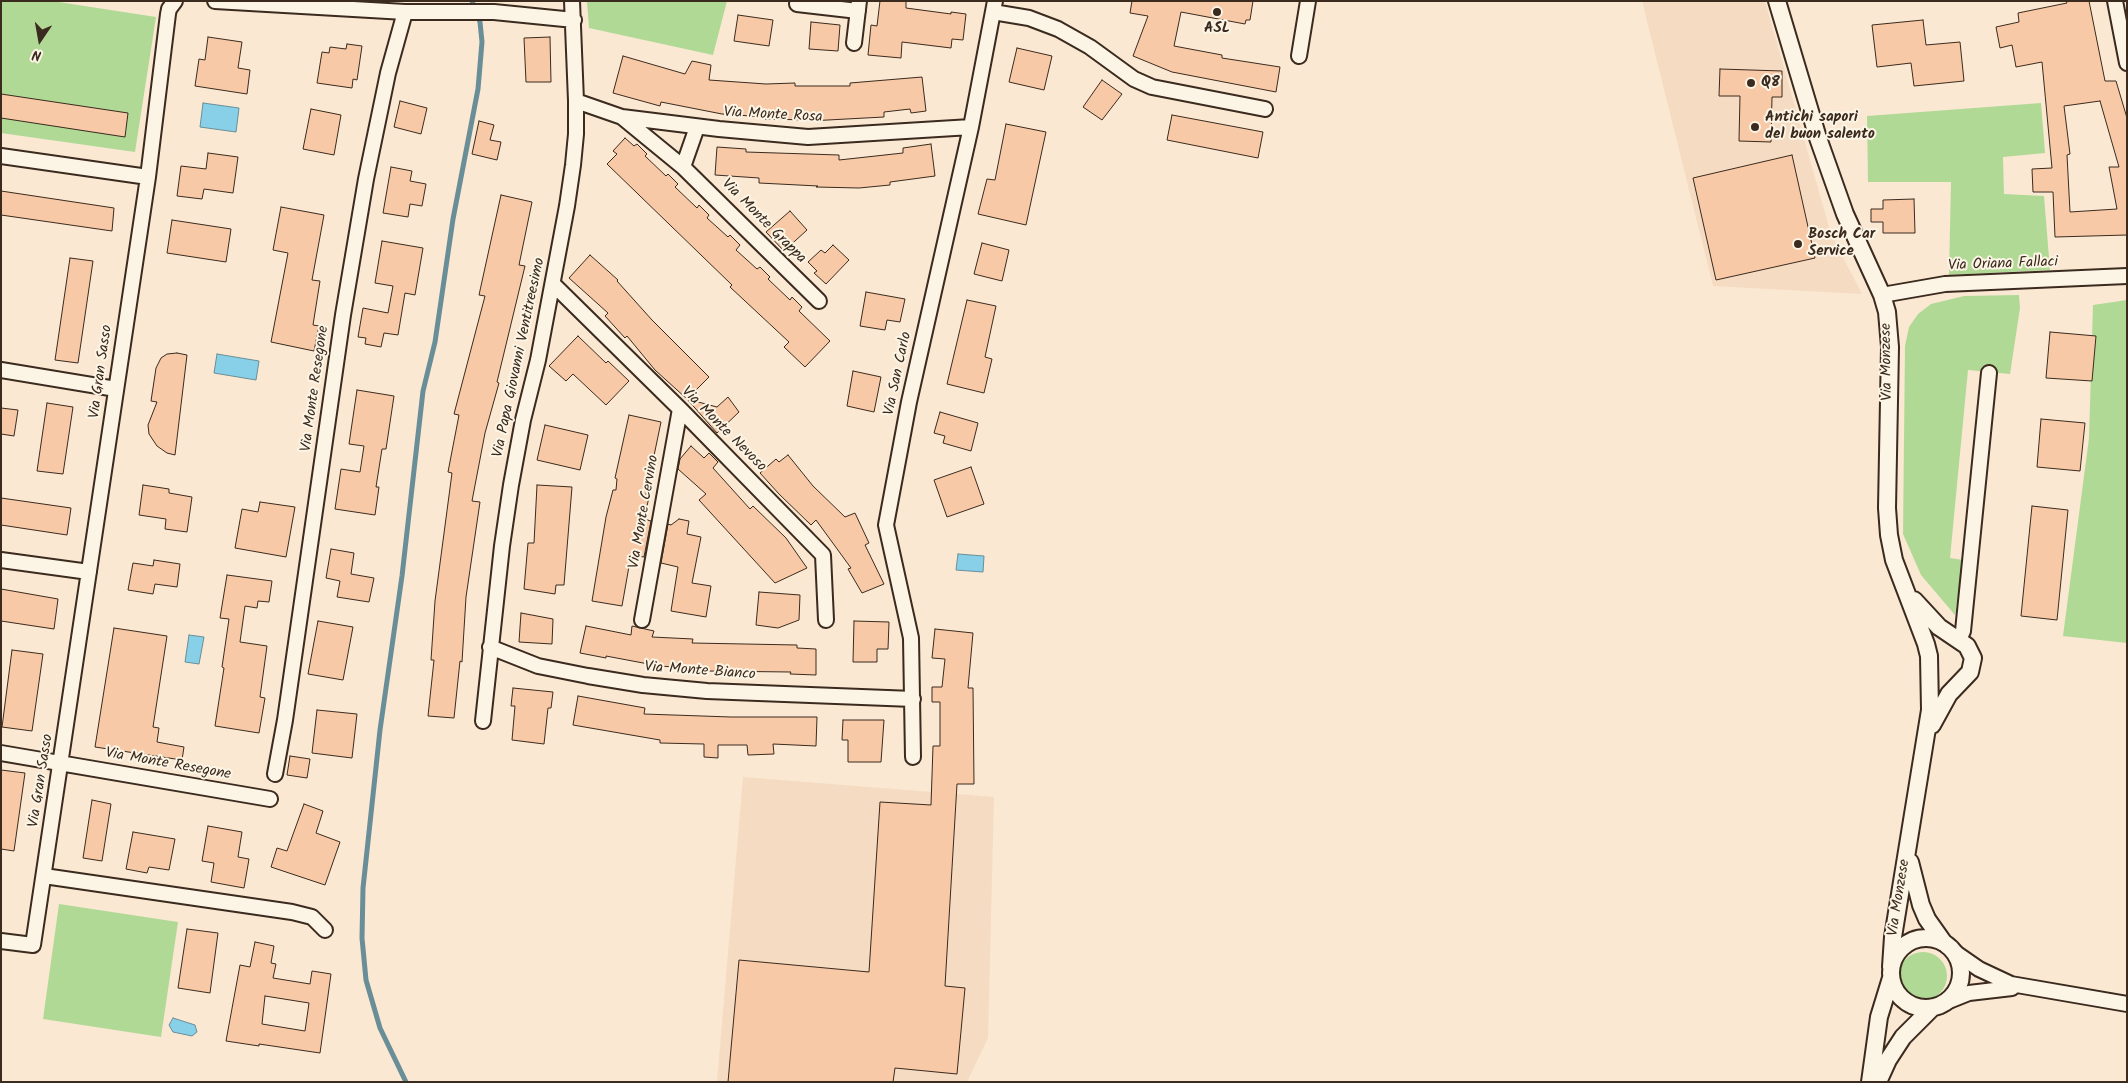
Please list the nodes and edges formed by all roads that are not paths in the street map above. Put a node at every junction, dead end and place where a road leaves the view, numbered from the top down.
1 (175, 1) edge
2 (215, 1) edge
3 (572, 1) edge
4 (1308, 1) edge
5 (1777, 1) edge
6 (2115, 1) edge
7 (797, 4) dead end
8 (858, 6) edge
9 (994, 7) edge
10 (405, 12) junction
11 (574, 20) junction
12 (854, 43) dead end
13 (1299, 56) dead end
14 (2127, 63) edge
15 (576, 101) junction
16 (1265, 109) dead end
17 (622, 117) junction
18 (697, 127) junction
19 (971, 127) junction
20 (1, 156) edge
21 (684, 166) junction
22 (148, 177) junction
23 (2127, 276) edge
24 (552, 284) junction
25 (1882, 295) junction
26 (819, 300) dead end
27 (1, 370) edge
28 (1989, 373) dead end
29 (116, 389) junction
30 (680, 409) junction
31 (1, 560) edge
32 (89, 572) junction
33 (1905, 589) junction
34 (642, 620) dead end
35 (826, 620) dead end
36 (1958, 640) junction
37 (490, 647) junction
38 (1929, 662) junction
39 (1962, 680) junction
40 (913, 699) junction
41 (483, 721) dead end
42 (1926, 738) junction
43 (1, 753) edge
44 (912, 757) dead end
45 (61, 763) junction
46 (275, 774) dead end
47 (270, 798) dead end
48 (1911, 830) junction
49 (44, 876) junction
50 (325, 930) dead end
51 (1, 940) edge
52 (1949, 947) junction
53 (1891, 972) junction
54 (2026, 988) junction
55 (2127, 1004) edge
56 (1938, 1005) junction
57 (1870, 1082) edge
58 (1878, 1082) edge

1 - 22 street, Via Gran Sasso
2 - 10 street
3 - 11 street, Via Papa Giovanni Ventitreesimo
4 - 13 street
5 - 25 street, Via Monzese
6 - 14 street
7 - 8 street
8 - 12 street
9 - 16 street
9 - 19 street, Via San Carlo
10 - 11 street
10 - 46 street, Via Monte Resegone
11 - 15 street, Via Papa Giovanni Ventitreesimo
15 - 17 street, Via Monte Rosa
15 - 24 street, Via Papa Giovanni Ventitreesimo
17 - 18 street, Via Monte Rosa
17 - 21 street, Via Monte Grappa
18 - 19 street, Via Monte Rosa
18 - 21 street
19 - 40 street, Via San Carlo
20 - 22 street
21 - 26 street, Via Monte Grappa
22 - 29 street, Via Gran Sasso
23 - 25 street, Via Oriana Fallaci
24 - 30 street, Via Monte Nevoso
24 - 37 street, Via Papa Giovanni Ventitreesimo
25 - 33 street, Via Monzese
27 - 29 street
28 - 36 street
29 - 32 street, Via Gran Sasso
30 - 34 street, Via Monte Cervino
30 - 35 street, Via Monte Nevoso
31 - 32 street
32 - 45 street, Via Gran Sasso
33 - 36 street, Via Monzese
33 - 38 street, Via Monzese
36 - 38 street
36 - 39 street, Via Monzese
37 - 40 street, Via Monte Bianco
37 - 41 street, Via Papa Giovanni Ventitreesimo
38 - 39 street
38 - 42 street, Via Monzese
39 - 42 street, Via Monzese
40 - 44 street, Via San Carlo
42 - 48 street, Via Monzese
43 - 45 street, Via Monte Resegone
45 - 47 street, Via Monte Resegone
45 - 49 street, Via Gran Sasso
48 - 52 street, Via Monzese
48 - 53 street, Via Monzese
49 - 50 street
49 - 51 street, Via Gran Sasso
52 - 53 street
52 - 54 street
52 - 56 street
53 - 56 street
53 - 57 street, Via Monzese
54 - 55 street
54 - 56 street
56 - 58 street

